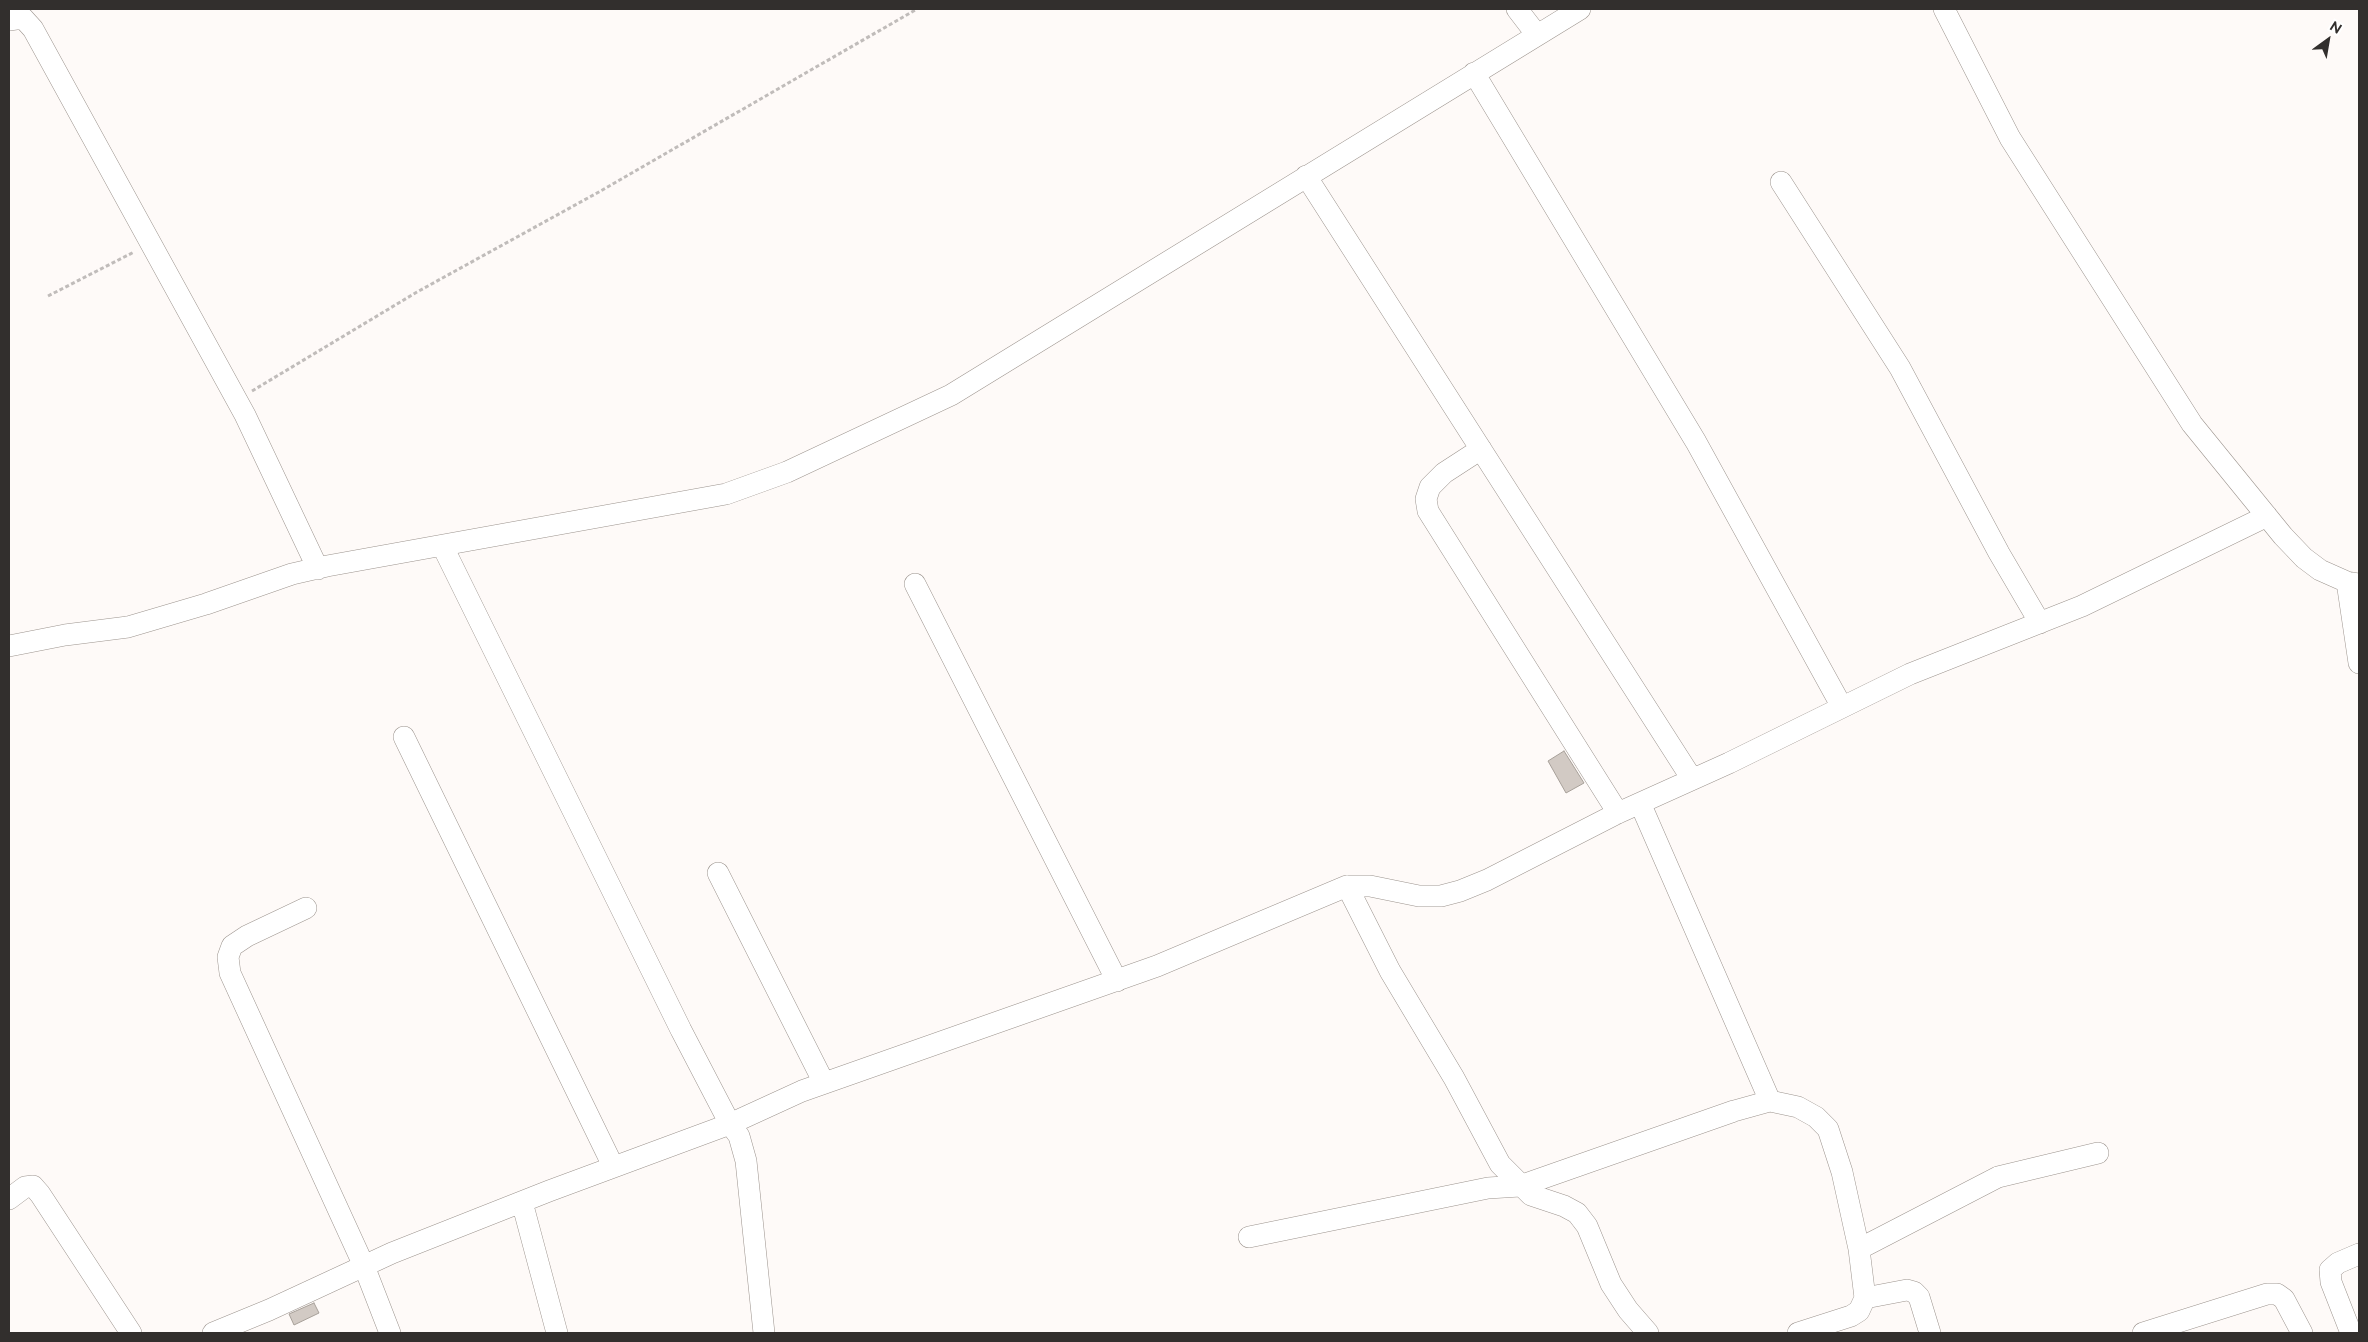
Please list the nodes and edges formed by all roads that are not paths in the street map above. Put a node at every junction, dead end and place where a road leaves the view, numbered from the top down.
1 (1517, 9) edge
2 (1580, 9) edge
3 (1944, 9) edge
4 (9, 20) edge
5 (1537, 35) junction
6 (1474, 73) junction
7 (1306, 176) junction
8 (1781, 182) dead end
9 (1481, 449) junction
10 (2268, 516) junction
11 (443, 547) junction
12 (318, 569) junction
13 (2353, 583) edge
14 (915, 584) dead end
15 (2040, 623) junction
16 (9, 646) edge
17 (2359, 663) edge
18 (1842, 707) junction
19 (404, 737) dead end
20 (1692, 780) junction
21 (1640, 803) junction
22 (1618, 813) junction
23 (718, 873) dead end
24 (1347, 886) junction
25 (306, 908) dead end
26 (1117, 981) junction
27 (824, 1083) junction
28 (1770, 1101) junction
29 (730, 1124) junction
30 (2098, 1152) dead end
31 (613, 1166) junction
32 (1520, 1186) junction
33 (9, 1199) edge
34 (522, 1202) junction
35 (1249, 1237) dead end
36 (1859, 1249) junction
37 (2359, 1254) edge
38 (364, 1266) junction
39 (1865, 1298) junction
40 (131, 1333) edge
41 (213, 1333) edge
42 (390, 1333) edge
43 (557, 1333) edge
44 (764, 1333) edge
45 (1648, 1333) edge
46 (1798, 1333) edge
47 (1930, 1333) edge
48 (2143, 1333) edge
49 (2302, 1333) edge
50 (2351, 1333) edge

1 - 5 street
2 - 5 street
3 - 10 street
4 - 12 street
5 - 6 street
6 - 7 street
6 - 18 street
7 - 9 street
7 - 11 street
8 - 15 street
9 - 20 street
9 - 22 street
10 - 13 street
10 - 15 street
11 - 12 street
11 - 29 street
12 - 16 street
13 - 17 street
14 - 26 street
15 - 18 street
18 - 20 street
19 - 31 street
20 - 21 street
21 - 22 street
21 - 28 street
22 - 24 street
23 - 27 street
24 - 26 street
24 - 32 street
25 - 38 street
26 - 27 street
27 - 29 street
28 - 32 street
28 - 36 street
29 - 31 street
29 - 44 street
30 - 36 street
31 - 34 street
32 - 35 street
32 - 45 street
33 - 40 street
34 - 38 street
34 - 43 street
36 - 39 street
37 - 50 street
38 - 41 street
38 - 42 street
39 - 46 street
39 - 47 street
48 - 49 street

